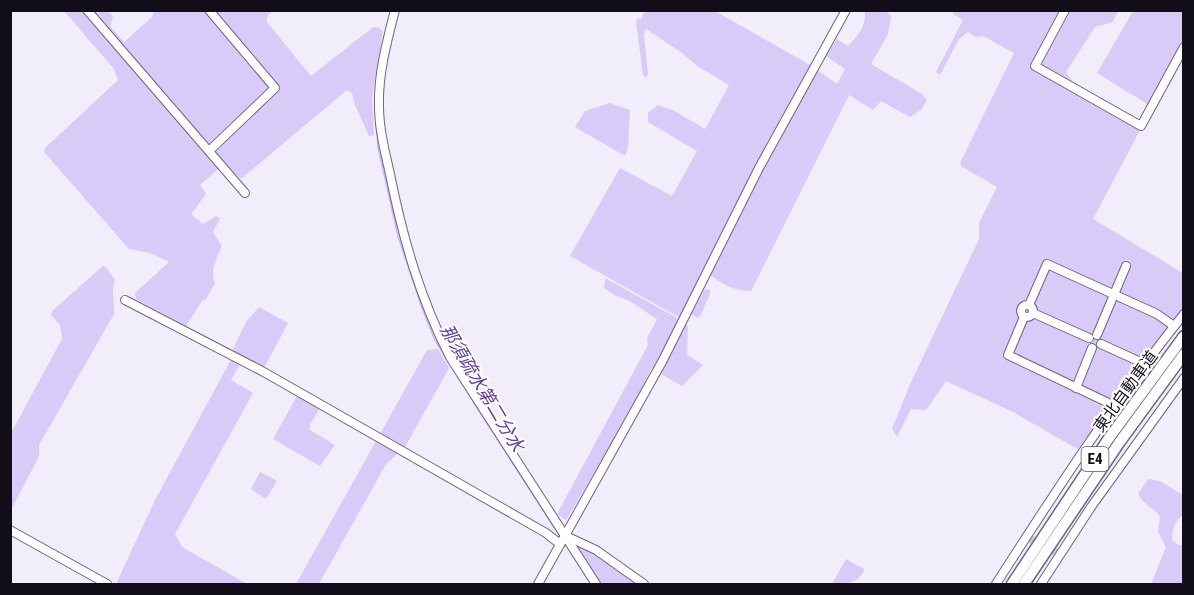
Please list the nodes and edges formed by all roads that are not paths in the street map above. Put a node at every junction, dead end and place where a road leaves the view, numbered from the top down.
1 (87, 10) edge
2 (209, 10) edge
3 (395, 10) edge
4 (846, 10) edge
5 (1065, 10) edge
6 (1184, 47) edge
7 (209, 151) junction
8 (245, 193) dead end
9 (1126, 266) dead end
10 (1114, 295) junction
11 (125, 300) dead end
12 (1029, 305) junction
13 (1033, 313) junction
14 (1184, 314) edge
15 (1024, 317) junction
16 (1174, 326) junction
17 (1097, 335) junction
18 (1184, 336) edge
19 (1089, 338) junction
20 (1101, 344) junction
21 (1092, 348) junction
22 (1184, 354) edge
23 (1145, 364) junction
24 (1184, 378) edge
25 (1076, 388) junction
26 (1115, 406) junction
27 (10, 530) edge
28 (566, 536) junction
29 (561, 544) junction
30 (107, 585) edge
31 (538, 585) edge
32 (596, 585) edge
33 (644, 585) edge
34 (996, 585) edge
35 (1012, 585) edge
36 (1024, 585) edge
37 (1041, 585) edge

1 - 7 street
2 - 7 street
3 - 28 street
4 - 28 street
5 - 6 street
7 - 8 street
9 - 10 street
10 - 12 street
10 - 16 street
10 - 17 street
11 - 29 street
12 - 13 street
12 - 15 street
13 - 15 street
13 - 19 street
14 - 16 street
15 - 25 street
16 - 23 street
17 - 19 street
17 - 20 street
18 - 35 highway, 東北自動車道 / E4
19 - 21 street
20 - 21 street
20 - 23 street
21 - 25 street
22 - 36 highway, 東北自動車道 / E4
23 - 26 street
24 - 37 street
25 - 26 street
26 - 34 street
27 - 30 street
28 - 29 street
28 - 32 street
28 - 33 street
29 - 31 street

